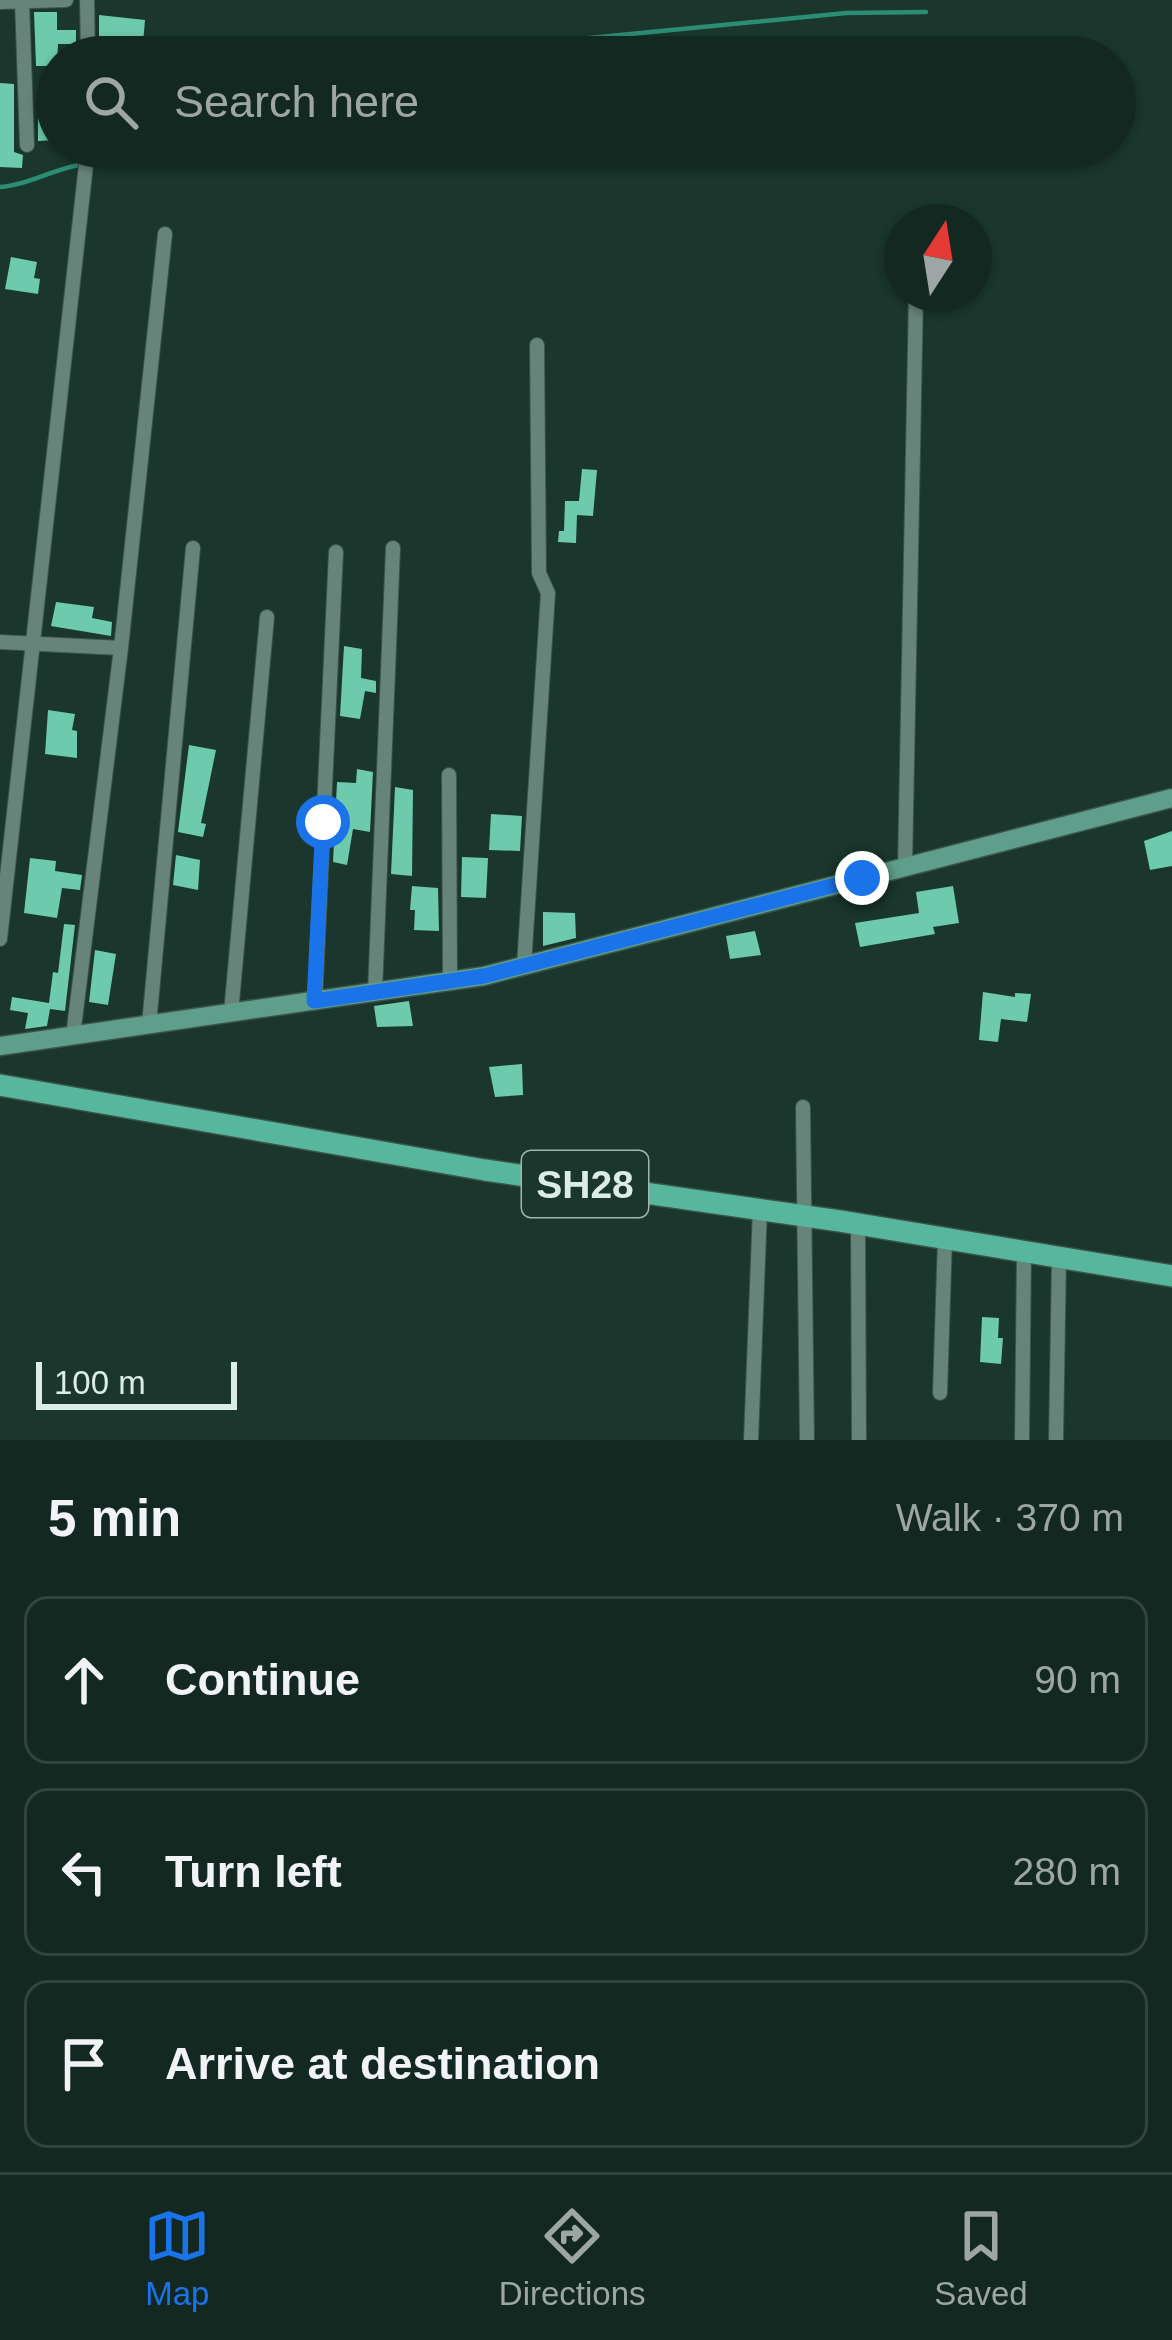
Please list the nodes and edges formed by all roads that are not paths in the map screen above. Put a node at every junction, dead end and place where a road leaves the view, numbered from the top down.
1 (66, 0) edge
2 (87, 0) edge
3 (22, 1) edge
4 (0, 2) edge
5 (88, 36) edge
6 (27, 145) dead end
7 (86, 168) edge
8 (165, 234) dead end
9 (916, 312) edge
10 (537, 345) dead end
11 (193, 548) dead end
12 (393, 548) dead end
13 (336, 552) dead end
14 (267, 617) dead end
15 (0, 642) edge
16 (33, 642) junction
17 (121, 648) junction
18 (449, 775) dead end
19 (1172, 798) edge
20 (905, 867) junction
21 (0, 939) edge
22 (524, 966) junction
23 (450, 981) junction
24 (375, 992) junction
25 (314, 1001) junction
26 (231, 1013) junction
27 (148, 1025) junction
28 (73, 1036) junction
29 (0, 1046) edge
30 (0, 1085) edge
31 (803, 1107) dead end
32 (760, 1210) junction
33 (803, 1216) junction
34 (858, 1224) junction
35 (945, 1238) junction
36 (1024, 1252) junction
37 (1060, 1257) junction
38 (1172, 1276) edge
39 (940, 1393) dead end
40 (751, 1440) edge
41 (807, 1440) edge
42 (859, 1440) edge
43 (1022, 1440) edge
44 (1056, 1440) edge

1 - 3 street
2 - 5 street
3 - 4 street
3 - 6 street
7 - 16 street
8 - 17 street
9 - 20 street
10 - 22 street
11 - 27 street
12 - 24 street
13 - 25 street
14 - 26 street
15 - 16 street
16 - 17 street
16 - 21 street
17 - 28 street
18 - 23 street
19 - 20 street
20 - 22 street
22 - 23 street
23 - 24 street
24 - 25 street
25 - 26 street
26 - 27 street
27 - 28 street
28 - 29 street
30 - 32 main road, SH28
31 - 33 street
32 - 33 main road, SH28
32 - 40 street
33 - 34 main road, SH28
33 - 41 street
34 - 35 main road, SH28
34 - 42 street
35 - 36 main road, SH28
35 - 39 street
36 - 37 main road, SH28
36 - 43 street
37 - 38 main road, SH28
37 - 44 street

